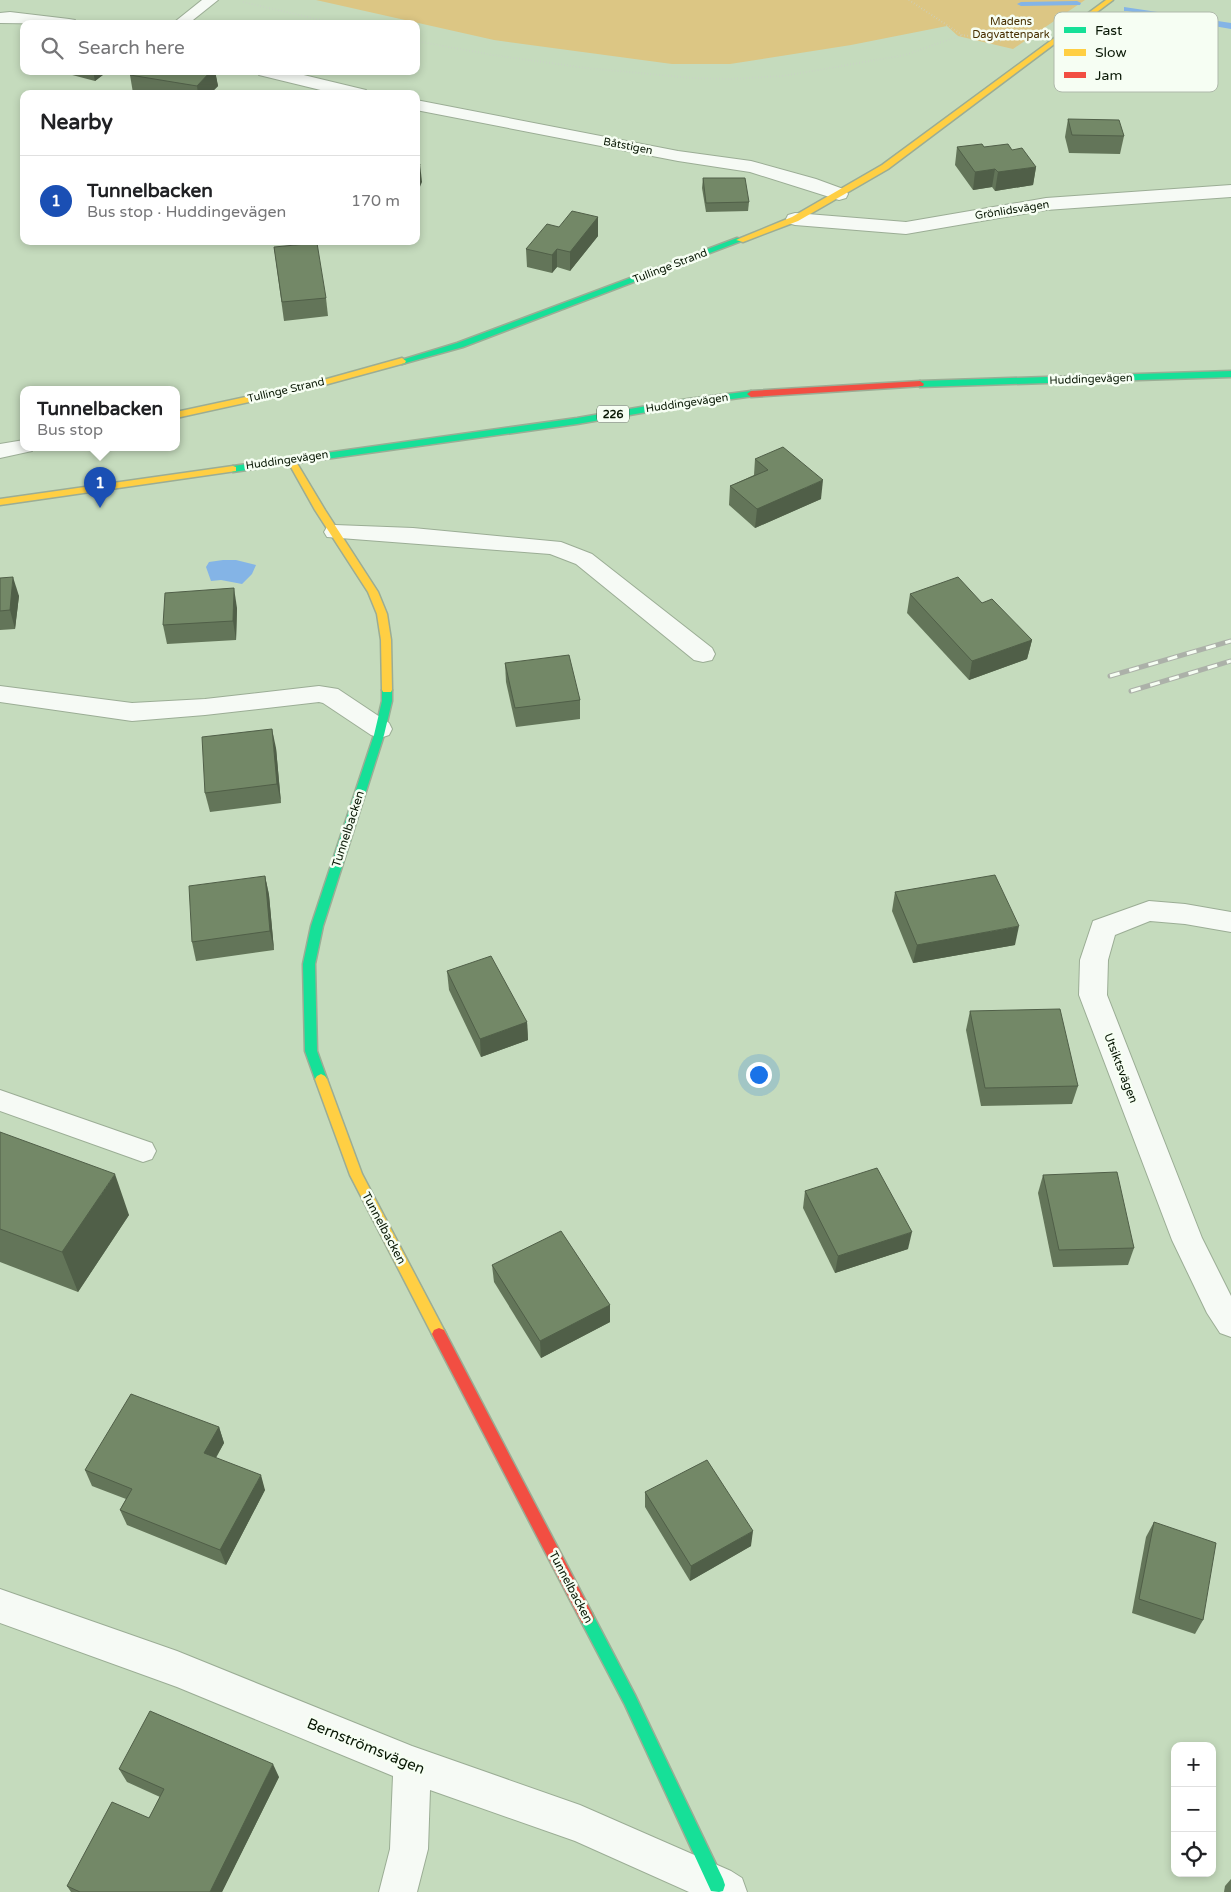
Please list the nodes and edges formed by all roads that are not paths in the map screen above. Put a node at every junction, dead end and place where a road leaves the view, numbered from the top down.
1 (211, 0) edge
2 (1110, 0) edge
3 (1093, 12) edge
4 (0, 18) edge
5 (35, 20) edge
6 (184, 20) edge
7 (1054, 40) edge
8 (281, 75) edge
9 (343, 90) edge
10 (420, 106) edge
11 (1231, 191) edge
12 (839, 194) junction
13 (795, 219) junction
14 (1231, 374) edge
15 (180, 413) edge
16 (20, 447) edge
17 (0, 451) edge
18 (290, 460) junction
19 (0, 502) edge
20 (335, 532) junction
21 (703, 654) dead end
22 (0, 694) edge
23 (380, 729) junction
24 (1231, 922) edge
25 (0, 1100) edge
26 (143, 1151) dead end
27 (1231, 1323) edge
28 (0, 1606) edge
29 (412, 1765) junction
30 (722, 1888) edge
31 (398, 1892) edge

1 - 6 lane
2 - 3 street, Tullinge Strand
4 - 5 street
7 - 12 street, Tullinge Strand
8 - 9 street
10 - 12 street, Båtstigen
11 - 13 street, Grönlidsvägen
12 - 13 street, Tullinge Strand
13 - 15 street, Tullinge Strand
14 - 18 street, Huddingevägen / 226
16 - 17 street
18 - 19 street, Huddingevägen / 226
18 - 20 street, Tunnelbacken
20 - 21 street
20 - 23 street, Tunnelbacken
22 - 23 street
23 - 30 street, Tunnelbacken
24 - 27 street, Utsiktsvägen
25 - 26 lane
28 - 29 street, Bernströmsvägen
29 - 30 street, Bernströmsvägen
29 - 31 street

